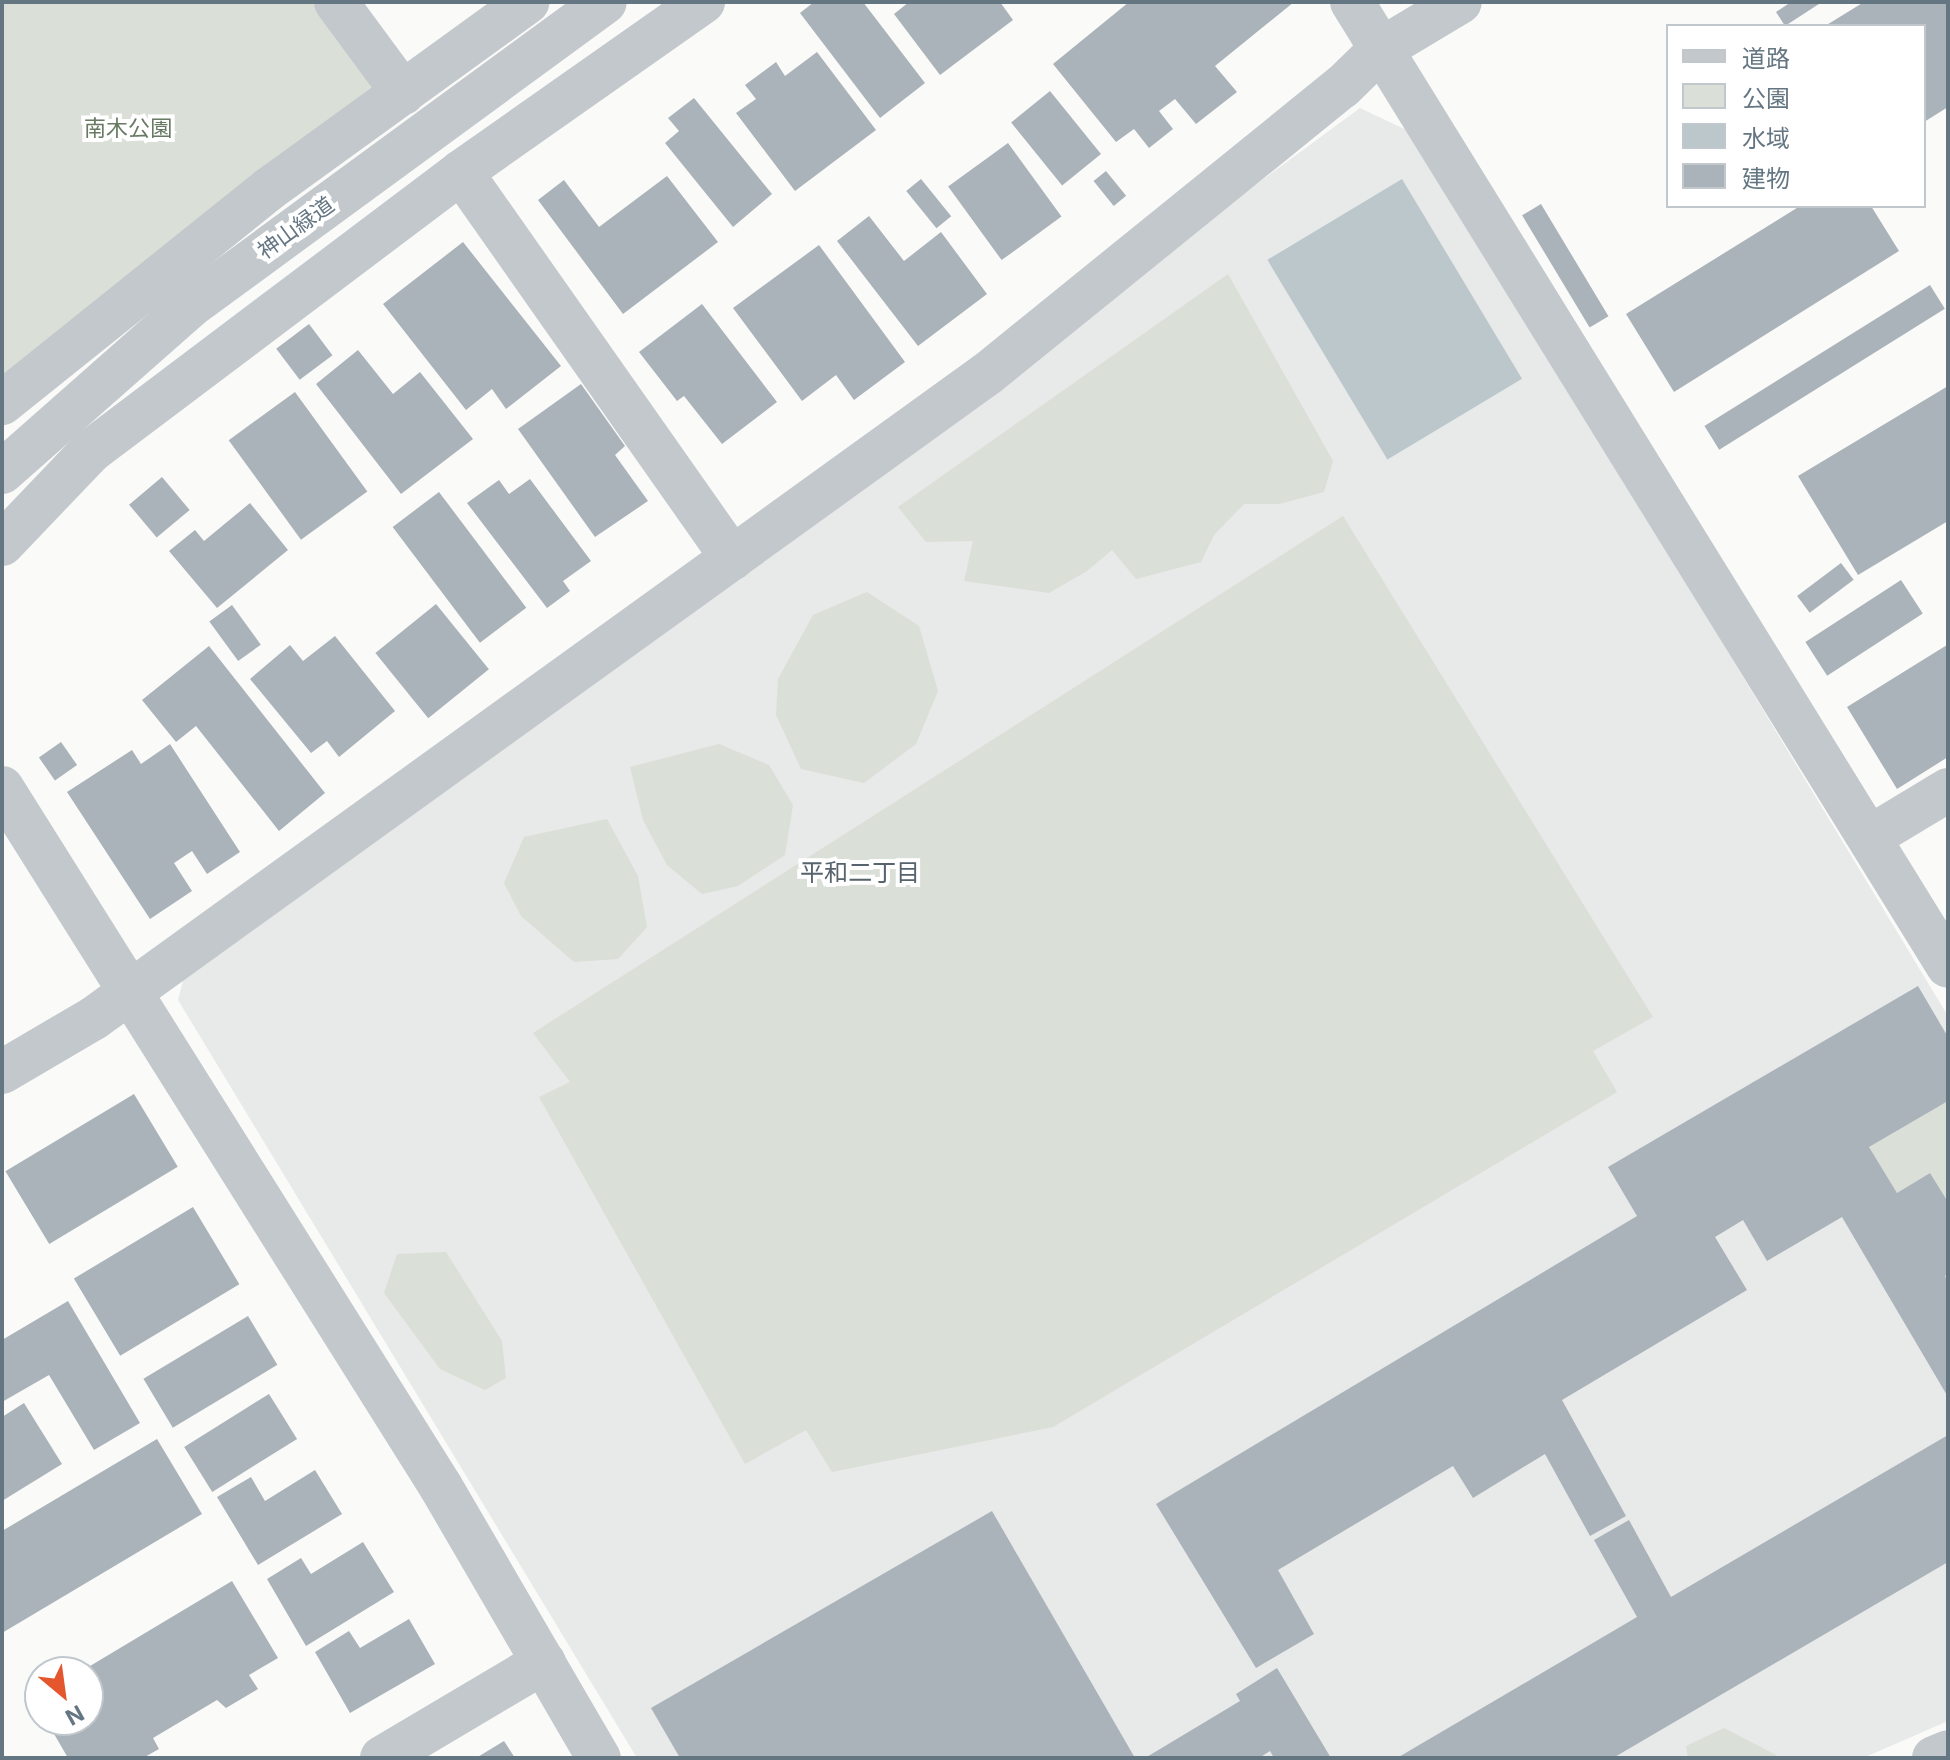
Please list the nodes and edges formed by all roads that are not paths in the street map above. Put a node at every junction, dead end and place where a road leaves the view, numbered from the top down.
1 (336, 2) edge
2 (527, 2) edge
3 (605, 2) edge
4 (703, 2) edge
5 (1352, 2) edge
6 (1460, 2) edge
7 (1380, 50) junction
8 (403, 93) junction
9 (461, 172) junction
10 (2, 403) edge
11 (2, 472) edge
12 (2, 544) edge
13 (732, 558) junction
14 (2, 788) edge
15 (1948, 790) edge
16 (1870, 837) junction
17 (1948, 966) edge
18 (130, 992) junction
19 (2, 1072) edge
20 (544, 1662) junction
21 (1948, 1752) edge
22 (382, 1758) edge
23 (599, 1758) edge
24 (1934, 1758) edge

1 - 8 street
2 - 8 street
3 - 11 street, 神山緑道
4 - 9 street
5 - 7 street
6 - 7 street
7 - 13 street
7 - 16 street
8 - 10 street
9 - 12 street
9 - 13 street
13 - 18 street
14 - 18 street
15 - 16 street
16 - 17 street
18 - 19 street
18 - 20 street
20 - 22 street
20 - 23 street
21 - 24 street

